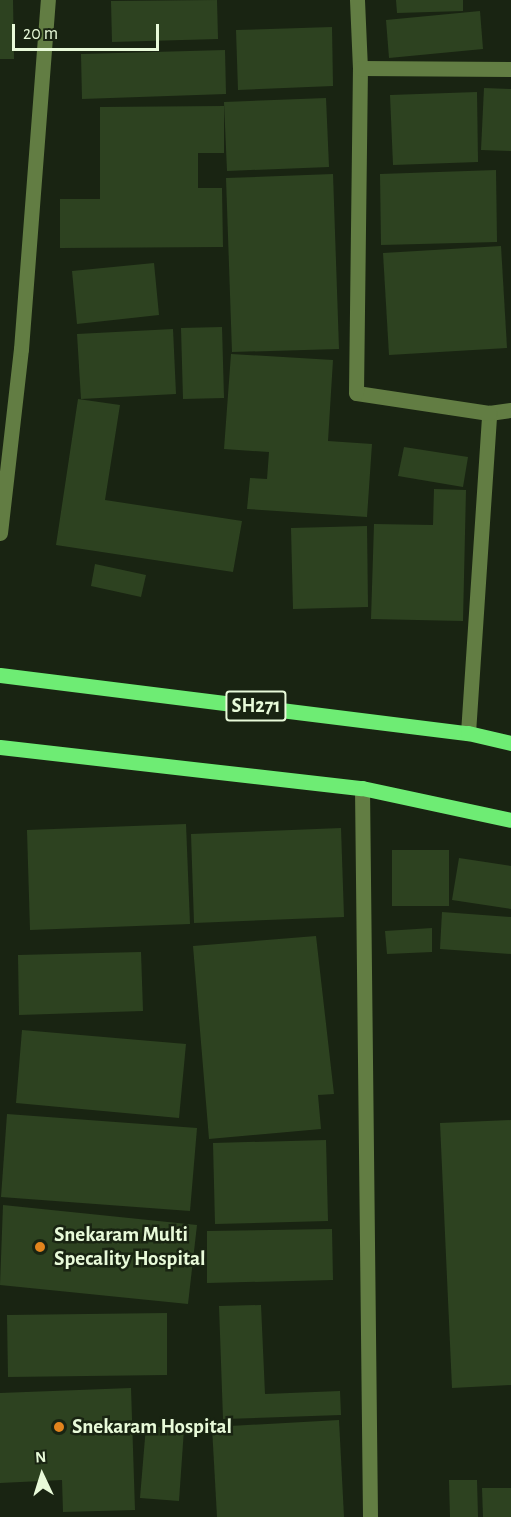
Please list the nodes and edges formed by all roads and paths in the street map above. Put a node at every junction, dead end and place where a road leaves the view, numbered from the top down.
1 (48, 0) edge
2 (357, 0) edge
3 (360, 69) junction
4 (511, 69) edge
5 (511, 410) edge
6 (489, 413) junction
7 (0, 533) edge
8 (0, 675) edge
9 (468, 733) junction
10 (511, 743) edge
11 (0, 747) edge
12 (362, 788) junction
13 (511, 820) edge
14 (370, 1517) edge

1 - 7 street
2 - 3 street
3 - 4 street
3 - 6 street
5 - 6 street
6 - 9 street
8 - 9 main road, SH271
9 - 10 main road, SH271
11 - 12 main road
12 - 13 main road
12 - 14 street

